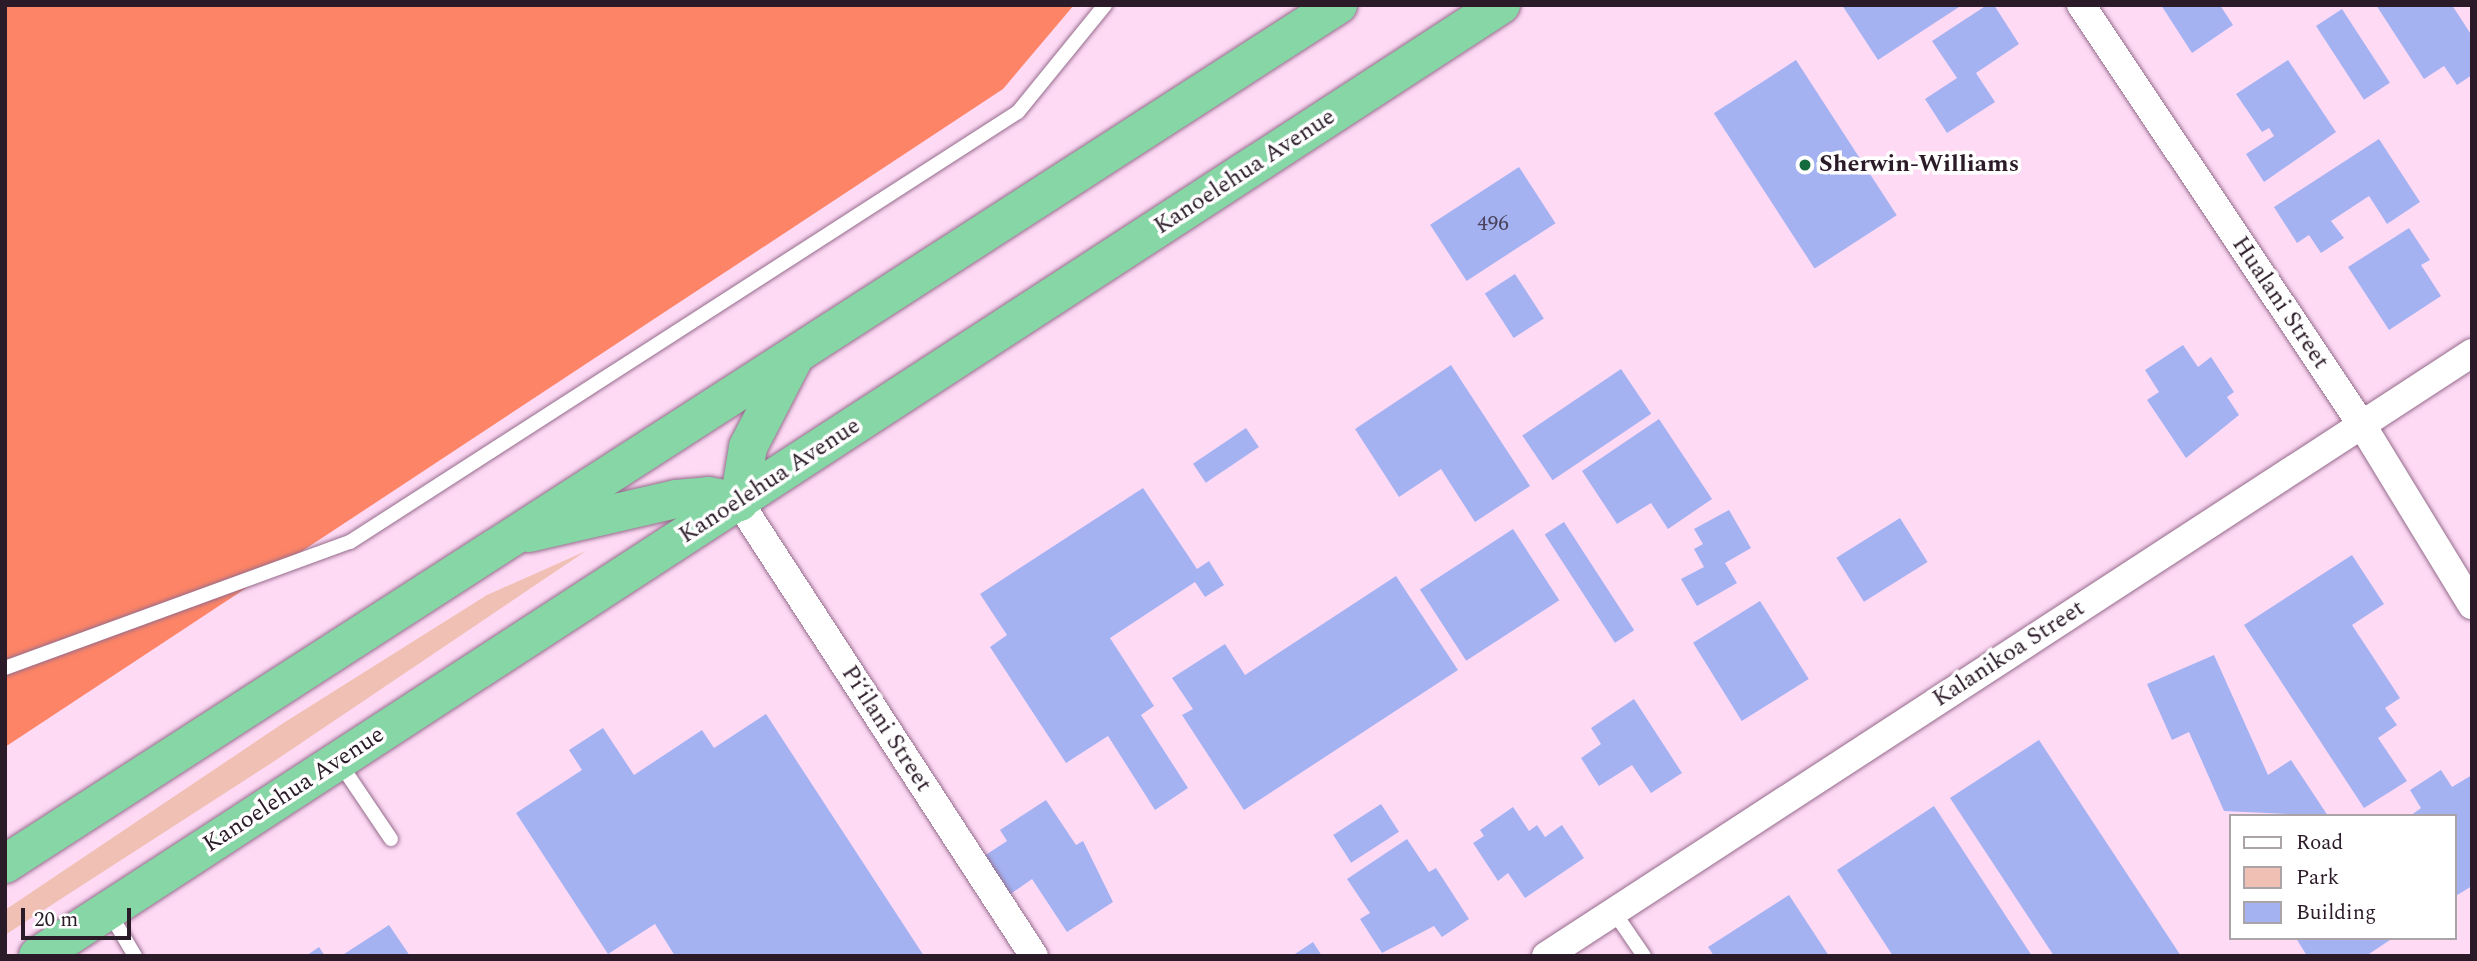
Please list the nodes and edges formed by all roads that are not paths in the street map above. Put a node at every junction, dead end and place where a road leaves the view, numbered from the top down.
1 (1105, 5) edge
2 (1338, 5) edge
3 (1501, 5) edge
4 (2081, 5) edge
5 (2472, 353) edge
6 (794, 358) junction
7 (2362, 425) junction
8 (738, 502) junction
9 (512, 536) junction
10 (2472, 605) edge
11 (5, 668) edge
12 (338, 761) junction
13 (391, 839) dead end
14 (5, 864) edge
15 (108, 910) junction
16 (1614, 912) junction
17 (38, 956) edge
18 (135, 956) edge
19 (1034, 956) edge
20 (1546, 956) edge
21 (1644, 956) edge

1 - 11 lane
2 - 6 highway
3 - 8 highway, Kanoelehua Avenue
4 - 7 street, Hualani Street
5 - 7 street, Kalanikoa Street
6 - 8 highway
6 - 9 highway
7 - 10 street, Hualani Street
7 - 16 street, Kalanikoa Street
8 - 9 highway
8 - 12 highway, Kanoelehua Avenue
8 - 19 street, Pi‘ilani Street
9 - 14 highway
12 - 13 lane
12 - 15 highway, Kanoelehua Avenue
15 - 17 highway, Kanoelehua Avenue
15 - 18 lane
16 - 20 street, Kalanikoa Street
16 - 21 lane

